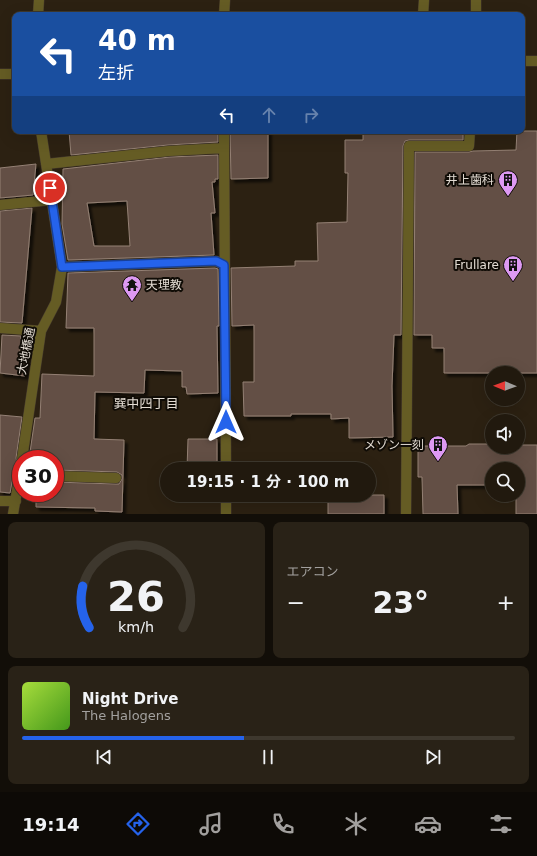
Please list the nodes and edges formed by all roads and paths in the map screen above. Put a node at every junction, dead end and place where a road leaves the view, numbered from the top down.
1 (39, 0) edge
2 (224, 0) edge
3 (424, 0) edge
4 (476, 0) edge
5 (38, 12) edge
6 (224, 12) edge
7 (423, 12) edge
8 (476, 12) edge
9 (525, 61) edge
10 (537, 62) edge
11 (0, 74) edge
12 (12, 74) edge
13 (41, 134) edge
14 (224, 134) edge
15 (470, 134) edge
16 (224, 148) junction
17 (46, 164) junction
18 (52, 200) junction
19 (0, 205) edge
20 (224, 265) junction
21 (62, 267) junction
22 (0, 328) edge
23 (41, 332) junction
24 (23, 450) edge
25 (226, 462) edge
26 (64, 476) edge
27 (116, 478) dead end
28 (0, 501) edge
29 (12, 501) edge
30 (16, 502) edge
31 (226, 502) edge
32 (13, 514) edge
33 (226, 514) edge
34 (406, 514) edge

1 - 5 street
2 - 6 street
3 - 7 street
4 - 8 street
9 - 10 street
11 - 12 street
13 - 17 street, 大地橋通
14 - 16 street
15 - 34 street
16 - 17 street
16 - 20 street
17 - 18 street, 大地橋通
18 - 19 street
18 - 21 street, 大地橋通
20 - 21 street
20 - 25 street
21 - 23 street, 大地橋通
22 - 23 street
23 - 24 street, 大地橋通
26 - 27 street
28 - 29 street
30 - 32 street
31 - 33 street

